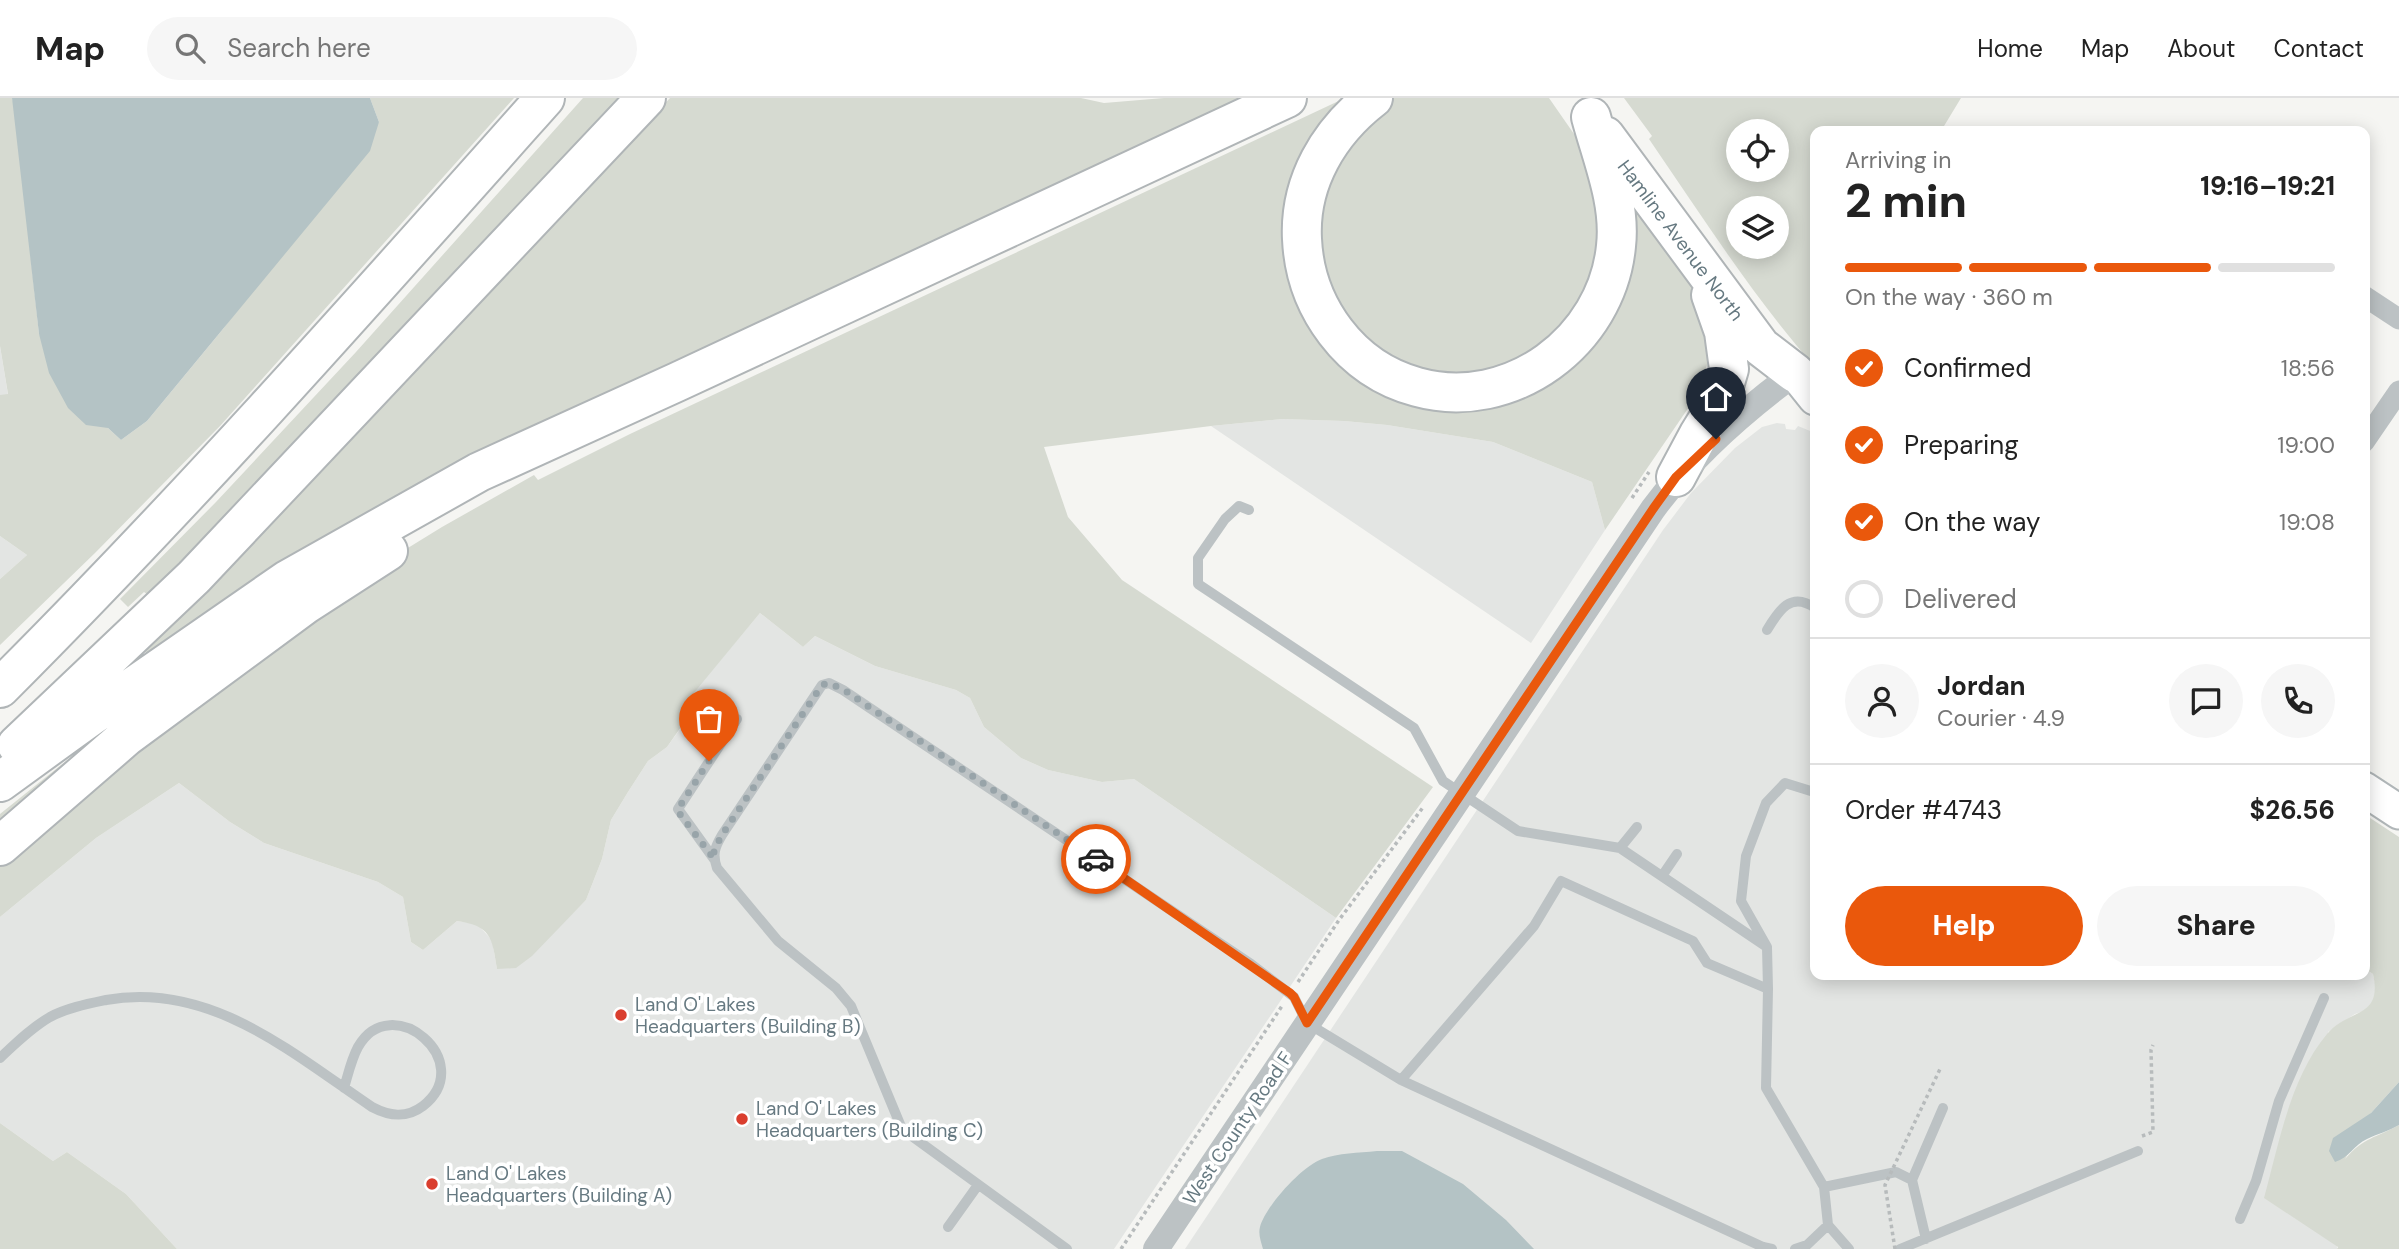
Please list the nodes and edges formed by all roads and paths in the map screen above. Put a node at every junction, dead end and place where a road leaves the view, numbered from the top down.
1 (545, 98) edge
2 (646, 98) edge
3 (1287, 98) edge
4 (1373, 98) edge
5 (1590, 104) edge
6 (1703, 270) junction
7 (2370, 300) edge
8 (2399, 320) edge
9 (677, 382) junction
10 (1805, 386) edge
11 (2399, 391) edge
12 (2370, 433) edge
13 (1664, 473) junction
14 (1629, 502) dead end
15 (1249, 510) dead end
16 (1810, 605) edge
17 (1767, 630) dead end
18 (43, 645) junction
19 (0, 654) edge
20 (0, 688) edge
21 (737, 719) dead end
22 (0, 761) edge
23 (0, 782) edge
24 (1452, 787) junction
25 (1810, 791) edge
26 (2370, 793) edge
27 (2399, 812) edge
28 (1637, 827) dead end
29 (0, 846) edge
30 (1620, 848) junction
31 (1677, 854) dead end
32 (714, 859) junction
33 (1662, 876) junction
34 (1767, 947) junction
35 (1769, 989) junction
36 (1290, 993) junction
37 (2323, 998) dead end
38 (1307, 1023) junction
39 (2153, 1045) dead end
40 (0, 1058) edge
41 (1941, 1067) dead end
42 (1401, 1080) junction
43 (344, 1088) junction
44 (1943, 1108) dead end
45 (2137, 1139) dead end
46 (2138, 1151) dead end
47 (1912, 1180) junction
48 (978, 1185) junction
49 (1824, 1187) junction
50 (2239, 1219) dead end
51 (1828, 1225) junction
52 (948, 1227) dead end
53 (1926, 1239) junction
54 (1067, 1249) edge
55 (1121, 1249) edge
56 (1156, 1249) edge
57 (1772, 1249) edge
58 (1795, 1249) edge
59 (1849, 1249) edge
60 (1898, 1249) edge

1 - 18 highway
2 - 22 highway
3 - 9 highway
4 - 5 highway
5 - 6 highway, Hamline Avenue North
5 - 10 highway, Hamline Avenue North
6 - 10 highway, Hamline Avenue North
6 - 13 highway
7 - 8 street
9 - 23 highway
9 - 29 highway
10 - 13 street, West County Road F
11 - 12 street
13 - 14 path
13 - 24 street, West County Road F
15 - 24 lane
16 - 17 lane
18 - 19 highway
18 - 20 highway
21 - 32 lane
24 - 30 lane
24 - 36 path
24 - 38 street, West County Road F
25 - 34 lane
26 - 27 main road
28 - 30 lane
30 - 33 lane
31 - 33 lane
32 - 36 lane
32 - 48 lane
33 - 34 lane
34 - 35 lane
35 - 42 lane
35 - 49 lane
36 - 38 lane
36 - 55 path
37 - 50 lane
38 - 42 lane
38 - 56 street, West County Road F
39 - 45 path
40 - 43 lane
41 - 60 path, bridge
42 - 57 lane
43 - 43 lane
44 - 47 lane
46 - 53 lane
47 - 49 lane
47 - 53 lane
48 - 52 lane
48 - 54 lane
49 - 51 lane
51 - 58 lane
51 - 59 lane
53 - 60 lane

